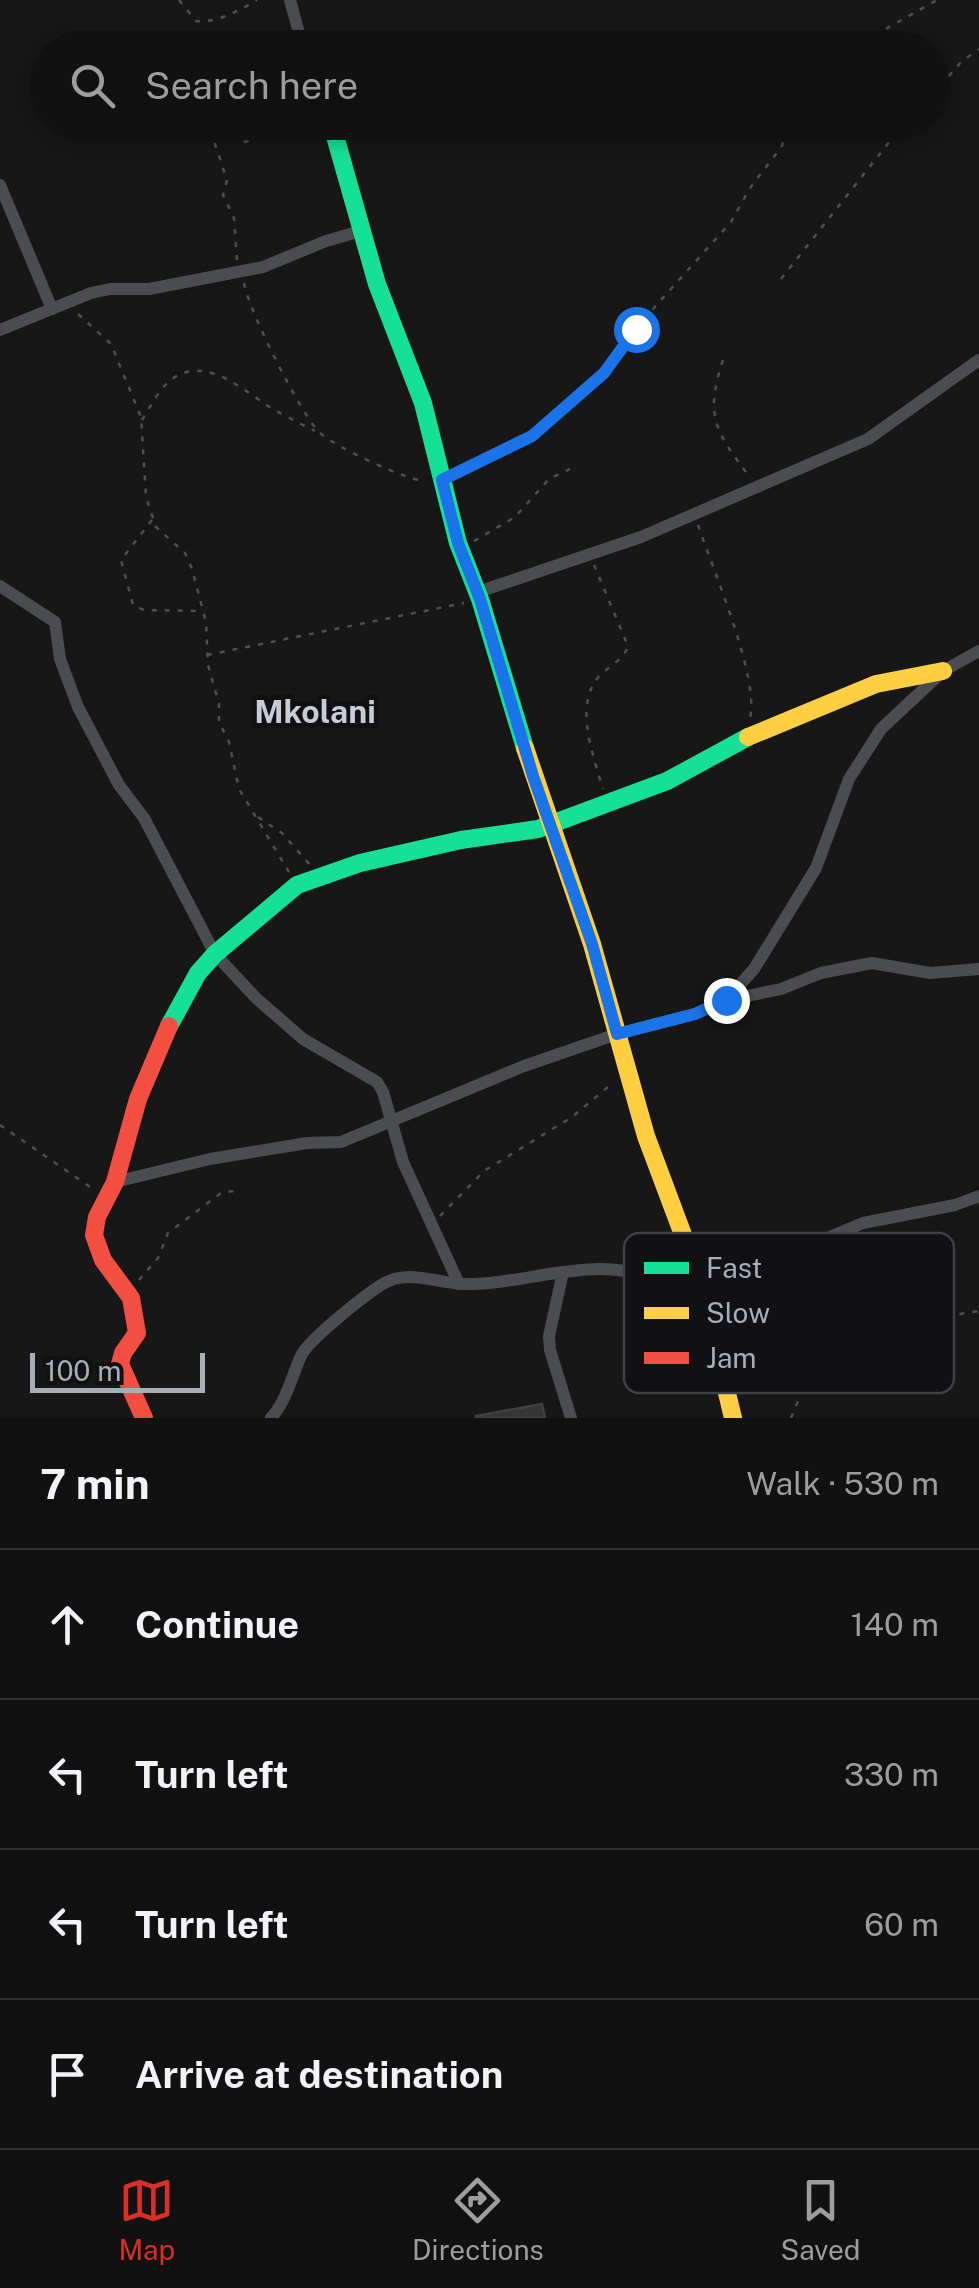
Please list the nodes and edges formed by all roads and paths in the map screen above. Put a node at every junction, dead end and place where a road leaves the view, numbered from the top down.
1 (179, 0) edge
2 (257, 0) edge
3 (290, 0) edge
4 (936, 0) edge
5 (299, 30) edge
6 (884, 30) edge
7 (979, 49) edge
8 (949, 76) edge
9 (218, 140) edge
10 (335, 140) edge
11 (784, 140) edge
12 (891, 140) edge
13 (0, 185) edge
14 (360, 230) junction
15 (241, 271) junction
16 (781, 279) dead end
17 (59, 306) junction
18 (0, 330) edge
19 (724, 360) dead end
20 (979, 360) edge
21 (142, 422) junction
22 (320, 433) junction
23 (572, 468) dead end
24 (441, 478) junction
25 (756, 485) junction
26 (694, 514) junction
27 (153, 519) junction
28 (458, 543) junction
29 (589, 555) junction
30 (0, 586) edge
31 (479, 595) junction
32 (201, 611) junction
33 (979, 651) edge
34 (207, 655) junction
35 (943, 671) junction
36 (744, 739) junction
37 (607, 803) junction
38 (257, 817) junction
39 (550, 824) junction
40 (320, 875) junction
41 (297, 886) junction
42 (215, 954) junction
43 (979, 969) edge
44 (726, 1000) junction
45 (617, 1034) junction
46 (629, 1068) junction
47 (390, 1122) junction
48 (0, 1125) edge
49 (110, 1190) junction
50 (234, 1191) dead end
51 (979, 1196) edge
52 (432, 1226) junction
53 (682, 1233) edge
54 (839, 1233) edge
55 (563, 1272) junction
56 (624, 1272) edge
57 (459, 1284) junction
58 (127, 1292) junction
59 (979, 1312) edge
60 (954, 1315) edge
61 (727, 1393) edge
62 (800, 1393) edge
63 (144, 1418) edge
64 (270, 1418) edge
65 (571, 1418) edge
66 (733, 1418) edge
67 (791, 1418) edge

1 - 2 path
3 - 5 street
4 - 6 path
7 - 8 path
9 - 15 path
10 - 14 street
11 - 24 path
12 - 16 path
13 - 17 street
14 - 15 street
14 - 24 street
15 - 17 street
15 - 22 path
17 - 18 street
17 - 21 path
19 - 25 path
20 - 25 street
21 - 22 path
21 - 27 path
22 - 24 path
23 - 28 path
24 - 28 street
25 - 26 street
26 - 29 street
26 - 36 path
27 - 32 path
27 - 32 path
28 - 31 street
29 - 31 street
29 - 37 path
30 - 42 street
31 - 34 path
31 - 39 street
32 - 34 path
33 - 35 street
34 - 38 path
35 - 36 street
35 - 44 street
36 - 37 street
37 - 39 street
38 - 40 path
38 - 41 path
39 - 40 street
39 - 45 street
40 - 41 street
41 - 42 street
42 - 47 street
42 - 49 street
43 - 44 street
44 - 45 street
45 - 46 street
45 - 47 street
46 - 52 path
46 - 53 street
47 - 49 street
47 - 52 street
48 - 49 path
49 - 58 street
50 - 58 path
51 - 54 street
52 - 57 street
55 - 56 street
55 - 57 street
55 - 65 street
57 - 64 street
58 - 63 street
59 - 60 path
61 - 66 street
62 - 67 path

